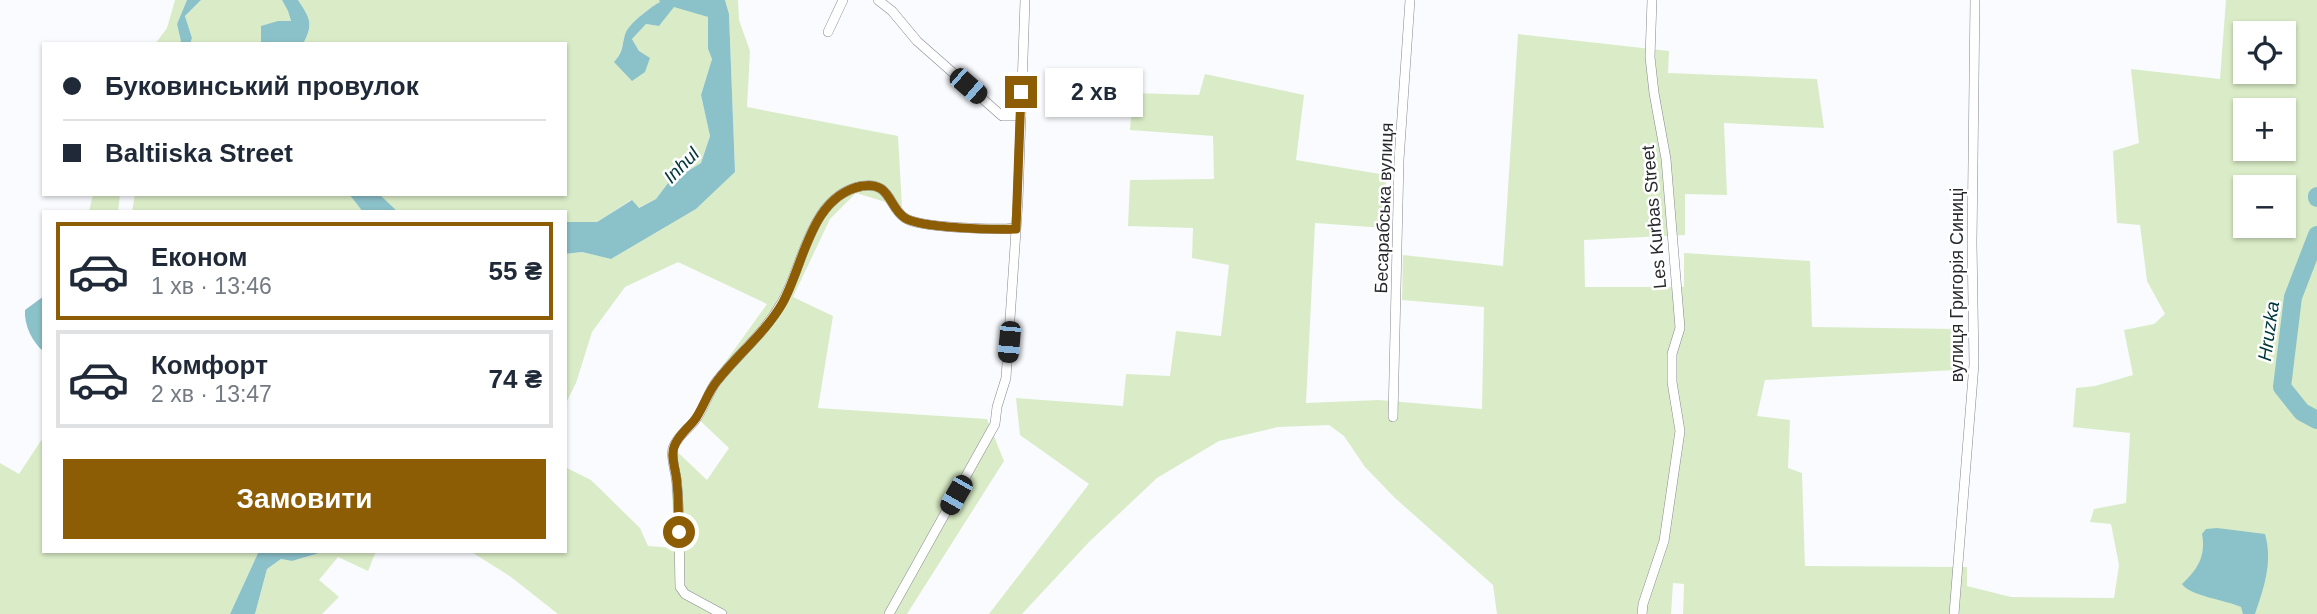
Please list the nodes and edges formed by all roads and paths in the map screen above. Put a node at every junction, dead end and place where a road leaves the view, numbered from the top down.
1 (843, 0) edge
2 (878, 0) edge
3 (1026, 0) edge
4 (1410, 0) edge
5 (1652, 0) edge
6 (1975, 0) edge
7 (828, 32) dead end
8 (1021, 116) junction
9 (1016, 229) junction
10 (1392, 418) dead end
11 (722, 614) edge
12 (889, 614) edge
13 (1642, 614) edge
14 (1954, 614) edge

1 - 7 street
2 - 8 street
3 - 8 street
4 - 10 street, Бесарабська вулиця
5 - 13 street, Les Kurbas Street
6 - 14 street, вулиця Григорія Синиці
8 - 9 street
9 - 11 street
9 - 12 street

